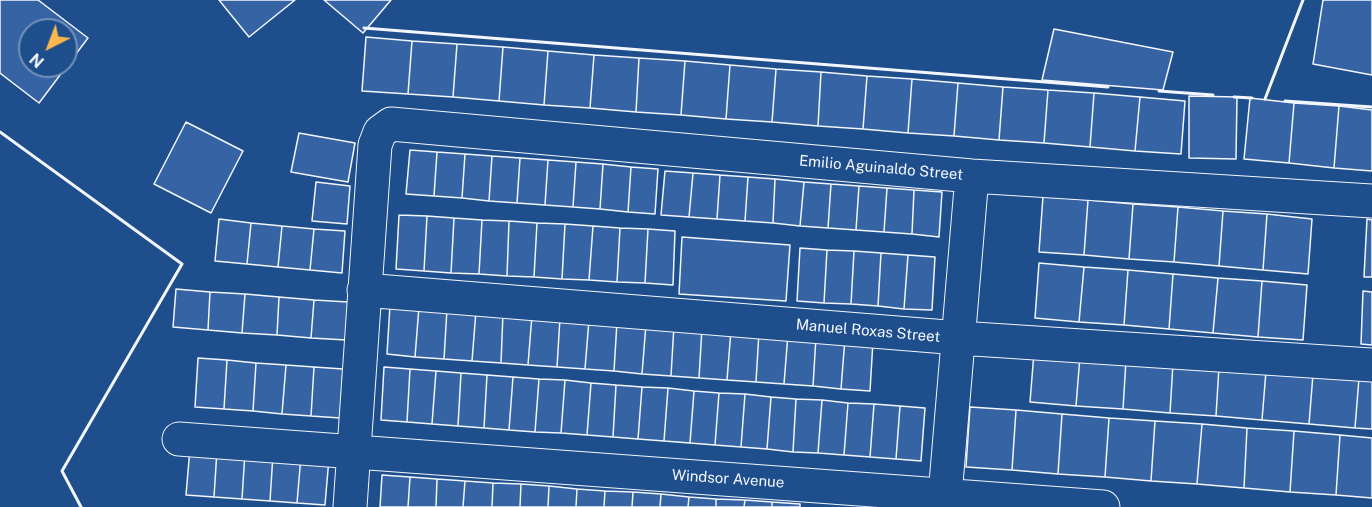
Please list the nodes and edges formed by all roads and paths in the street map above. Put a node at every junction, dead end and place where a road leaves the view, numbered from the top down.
1 (972, 176) junction
2 (1372, 201) edge
3 (364, 290) junction
4 (959, 338) junction
5 (1372, 365) edge
6 (179, 439) dead end
7 (352, 452) junction
8 (944, 501) edge
9 (350, 507) edge
10 (1103, 507) edge

1 - 2 street, Emilio Aguinaldo Street
1 - 3 street, Emilio Aguinaldo Street
1 - 4 street
3 - 4 street, Manuel Roxas Street
3 - 7 street
4 - 5 street, Manuel Roxas Street
4 - 8 street
6 - 7 street, Windsor Avenue
7 - 8 street, Windsor Avenue
7 - 9 street
8 - 10 street, Windsor Avenue

